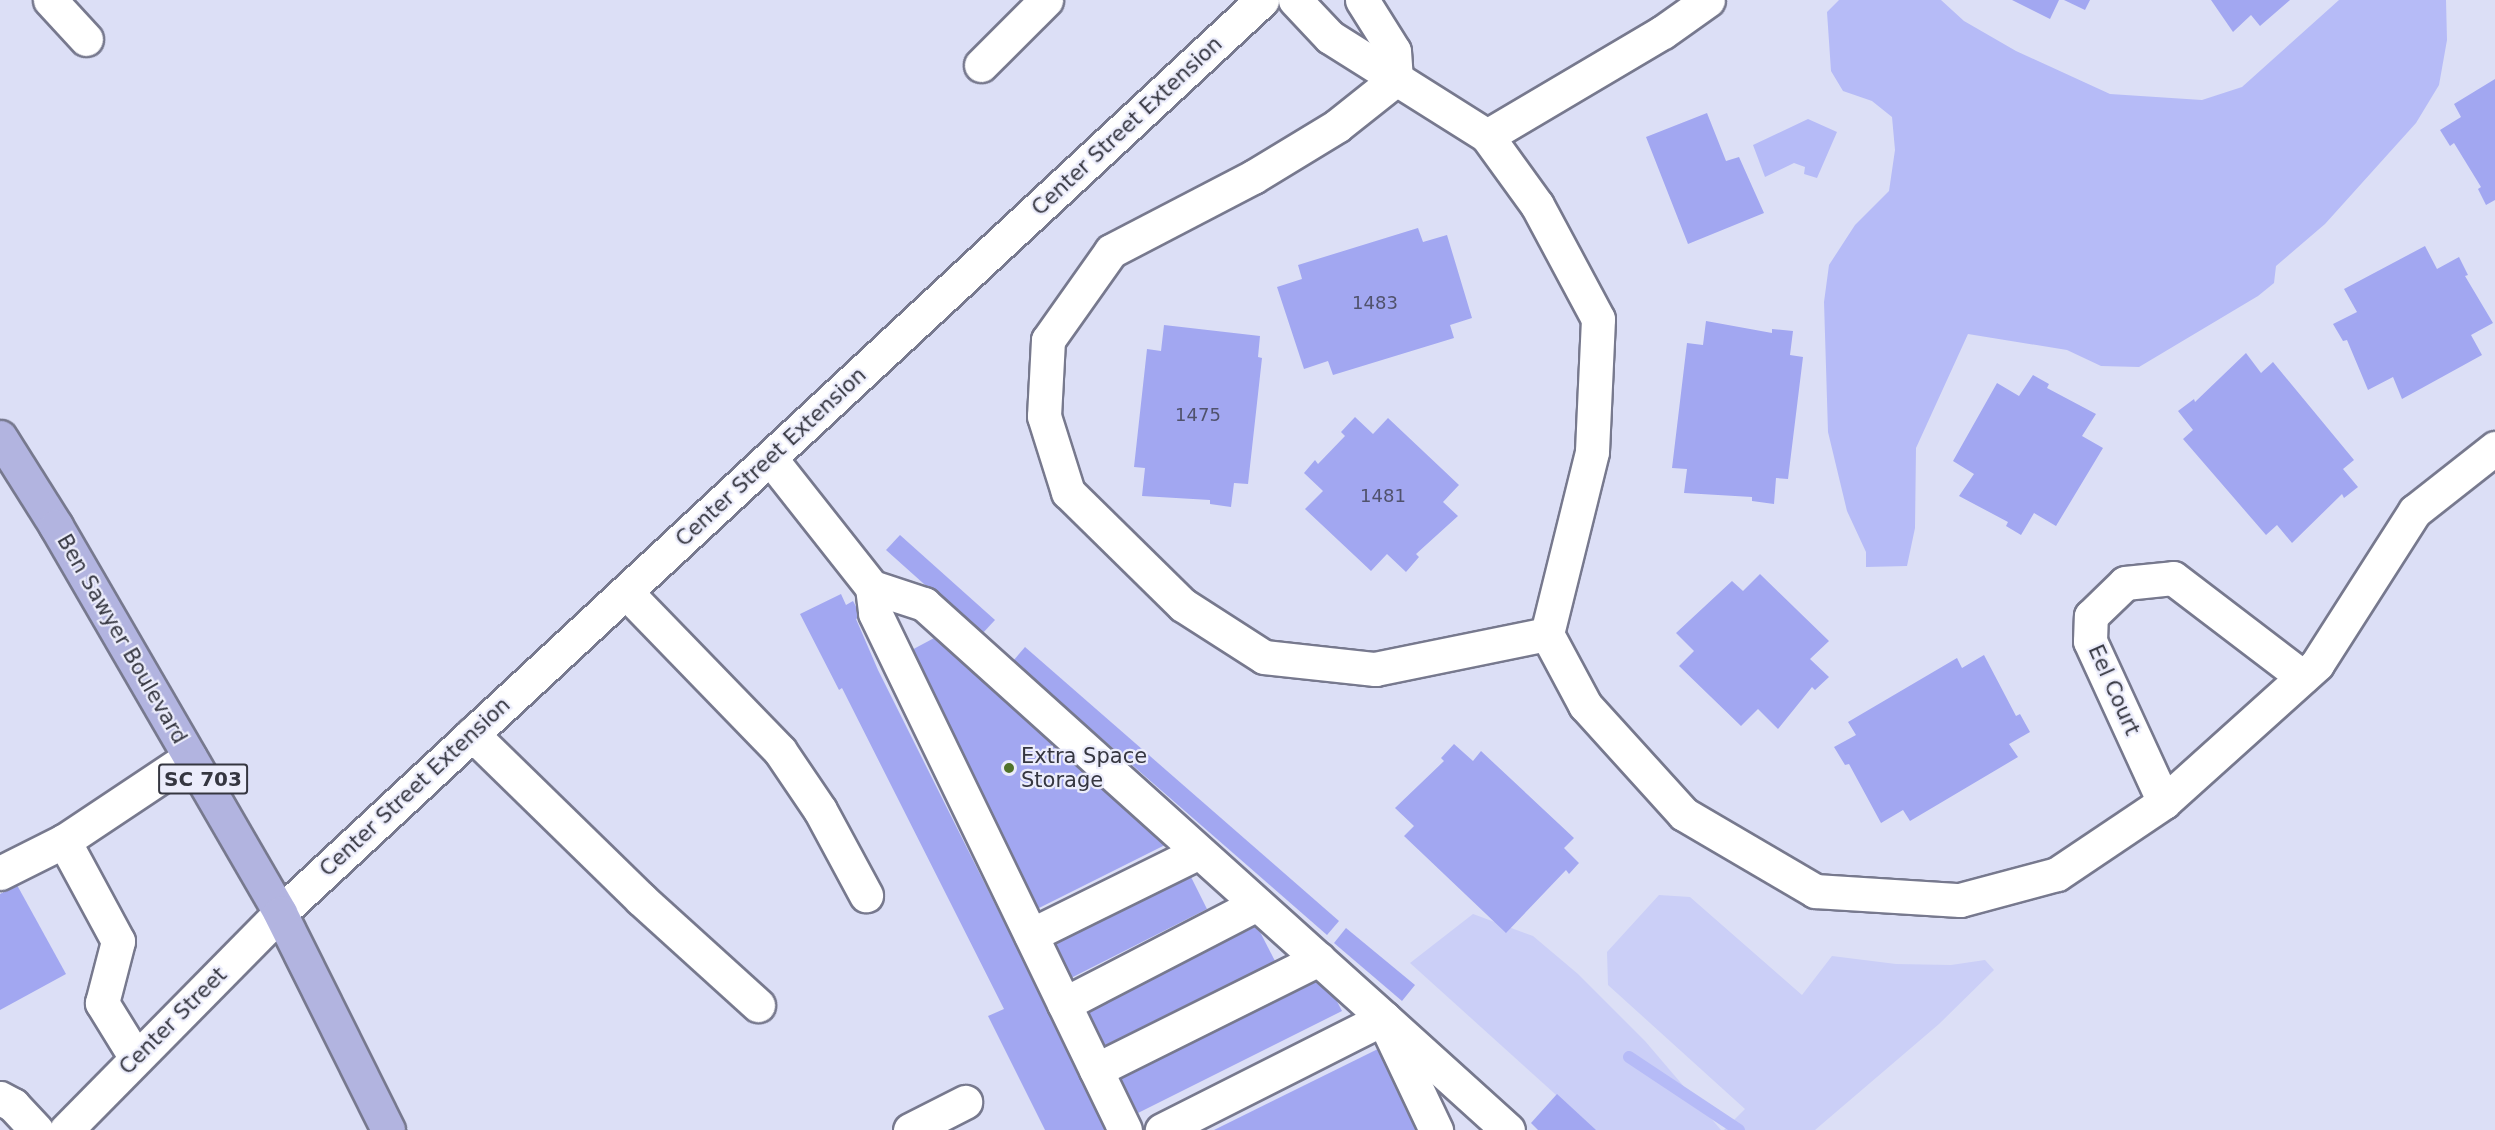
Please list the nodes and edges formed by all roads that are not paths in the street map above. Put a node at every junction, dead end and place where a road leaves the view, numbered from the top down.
1 (50, 0) edge
2 (1046, 0) edge
3 (1262, 0) edge
4 (1295, 0) edge
5 (1362, 0) edge
6 (1708, 0) edge
7 (87, 39) dead end
8 (981, 64) dead end
9 (1396, 79) junction
10 (1487, 136) junction
11 (0, 437) edge
12 (2495, 448) edge
13 (770, 458) junction
14 (872, 587) junction
15 (626, 592) junction
16 (1547, 634) junction
17 (2303, 677) junction
18 (472, 734) junction
19 (190, 757) junction
20 (2164, 802) junction
21 (64, 841) junction
22 (1199, 852) junction
23 (0, 873) edge
24 (866, 896) dead end
25 (1257, 904) junction
26 (280, 913) junction
27 (1031, 935) junction
28 (1319, 959) junction
29 (1064, 1004) junction
30 (758, 1005) dead end
31 (1384, 1018) junction
32 (136, 1058) junction
33 (1096, 1070) junction
34 (0, 1098) edge
35 (964, 1102) dead end
36 (36, 1130) edge
37 (66, 1130) edge
38 (388, 1130) edge
39 (910, 1130) edge
40 (1125, 1130) edge
41 (1161, 1130) edge
42 (1436, 1130) edge
43 (1508, 1130) edge

1 - 7 street
2 - 8 street
3 - 13 street, Center Street Extension
4 - 9 street
5 - 9 street
6 - 10 street
9 - 10 street
9 - 16 street
10 - 16 street
11 - 19 main road, Ben Sawyer Boulevard / SC 703
12 - 17 street
13 - 14 street
13 - 15 street, Center Street Extension
14 - 22 street
14 - 27 street
15 - 18 street, Center Street Extension
15 - 24 street
16 - 20 street
17 - 20 street
17 - 20 street, Eel Court
18 - 26 street, Center Street Extension
18 - 30 street
19 - 21 street
19 - 26 main road, Ben Sawyer Boulevard / SC 703
21 - 23 street
21 - 32 street
22 - 25 street
22 - 27 street
25 - 28 street
25 - 29 street
26 - 32 street, Center Street
26 - 38 main road, Ben Sawyer Boulevard / SC 703
27 - 29 street
28 - 31 street
28 - 33 street
29 - 33 street
31 - 41 street
31 - 42 street
31 - 43 street
32 - 37 street, Center Street
33 - 40 street
34 - 36 street
35 - 39 street

